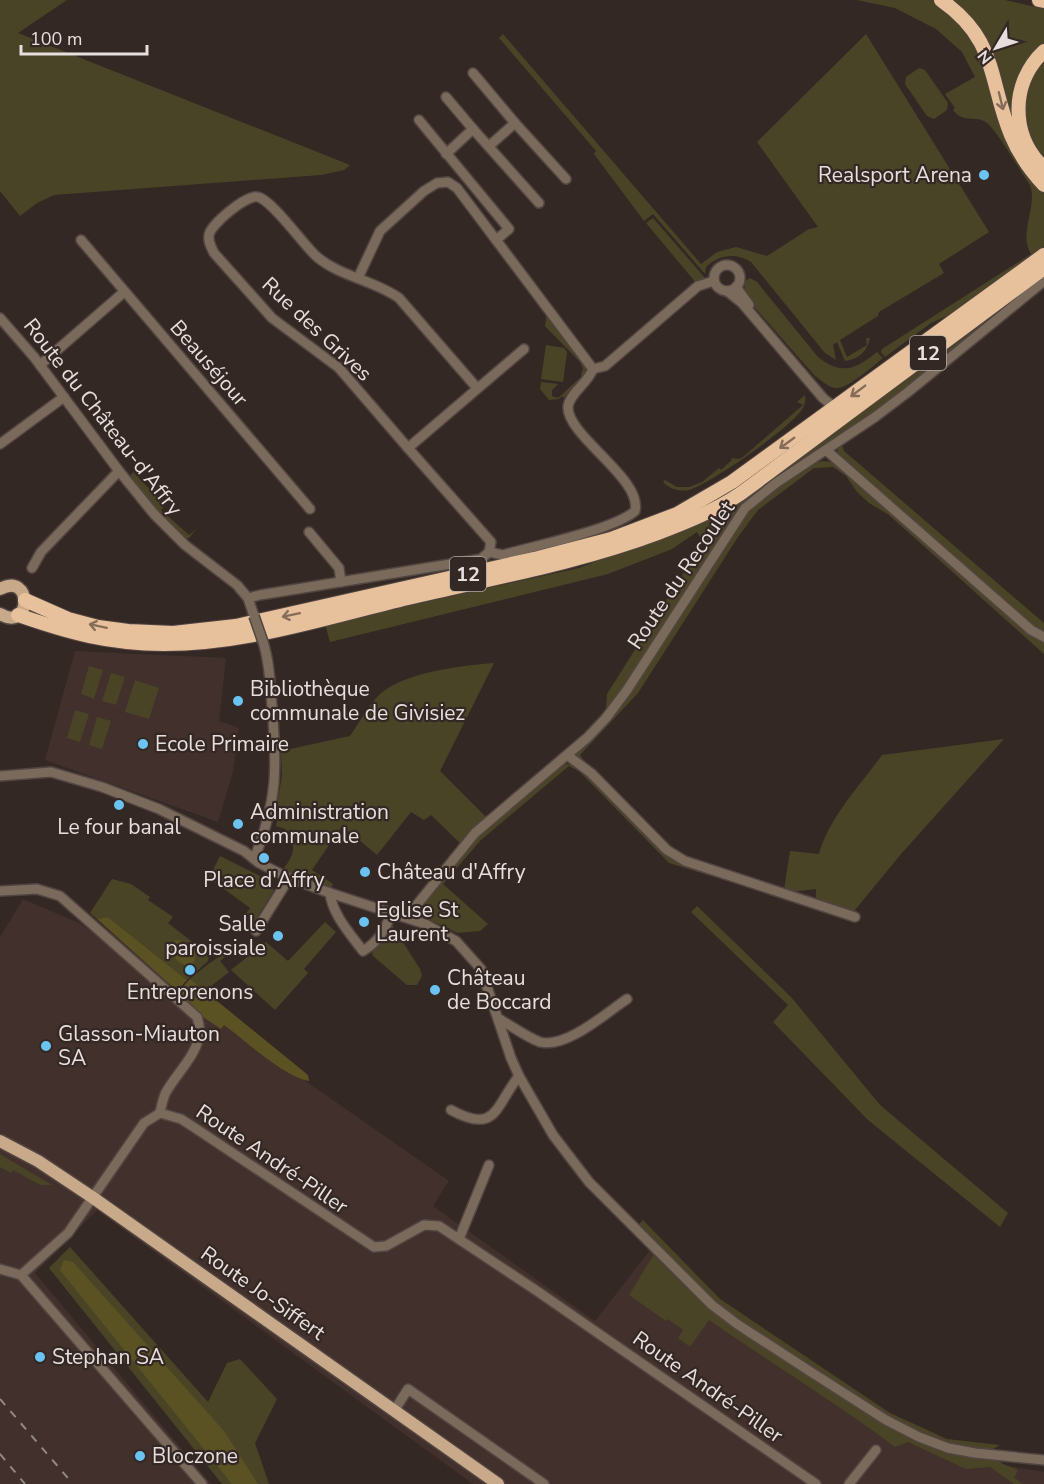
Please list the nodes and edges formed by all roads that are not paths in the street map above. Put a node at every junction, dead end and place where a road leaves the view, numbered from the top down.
1 (941, 0) edge
2 (1039, 0) edge
3 (1044, 1) edge
4 (1044, 51) edge
5 (473, 73) dead end
6 (446, 97) dead end
7 (419, 120) dead end
8 (515, 123) junction
9 (473, 129) junction
10 (489, 147) junction
11 (446, 154) junction
12 (1044, 168) edge
13 (566, 179) dead end
14 (1044, 184) edge
15 (538, 203) dead end
16 (81, 240) dead end
17 (496, 240) junction
18 (1042, 259) edge
19 (358, 278) junction
20 (714, 281) junction
21 (1044, 281) edge
22 (736, 287) junction
23 (727, 291) junction
24 (124, 292) junction
25 (0, 318) edge
26 (524, 349) dead end
27 (40, 365) junction
28 (593, 369) junction
29 (477, 388) junction
30 (64, 397) junction
31 (838, 413) junction
32 (0, 444) edge
33 (408, 448) junction
34 (826, 450) junction
35 (119, 471) junction
36 (310, 509) dead end
37 (309, 532) dead end
38 (489, 552) junction
39 (32, 568) dead end
40 (341, 582) junction
41 (1, 588) edge
42 (248, 598) junction
43 (25, 600) junction
44 (7, 618) edge
45 (1044, 638) edge
46 (567, 755) junction
47 (0, 776) edge
48 (254, 859) junction
49 (289, 878) junction
50 (0, 891) edge
51 (330, 893) junction
52 (391, 912) junction
53 (407, 917) junction
54 (855, 917) dead end
55 (256, 931) dead end
56 (627, 999) dead end
57 (499, 1019) junction
58 (519, 1076) junction
59 (451, 1110) dead end
60 (160, 1113) junction
61 (0, 1141) edge
62 (489, 1165) dead end
63 (92, 1197) junction
64 (459, 1239) junction
65 (0, 1269) edge
66 (21, 1275) junction
67 (394, 1411) junction
68 (876, 1450) dead end
69 (1044, 1460) edge
70 (202, 1484) edge
71 (498, 1484) edge
72 (544, 1484) edge
73 (816, 1484) edge
74 (849, 1484) edge

1 -> 14 highway
2 - 3 highway
4 - 12 highway
5 - 8 street
6 - 9 street
7 - 11 street
8 - 10 street
8 - 13 street
9 - 10 street
9 - 11 street
10 - 15 street
11 - 17 street
16 - 24 street, Beauséjour
17 - 19 street
17 - 28 street
18 - 31 highway, 12
19 - 29 street, Rue des Grives
19 - 33 street, Rue des Grives
20 - 22 street
20 - 23 street
20 - 28 street
21 - 34 street, Route du Recoulet
22 - 23 street
22 - 31 street
23 - 31 street
24 - 27 street
24 - 36 street, Beauséjour
25 - 27 street, Route du Château-d'Affry
26 - 29 street
27 - 30 street, Route du Château-d'Affry
28 - 38 street
29 - 33 street
30 - 32 street
30 - 35 street, Route du Château-d'Affry
31 -> 43 highway, 12
31 - 44 highway, 12
33 - 38 street
34 - 45 street
34 - 46 street, Route du Recoulet
35 - 39 street
35 - 42 street, Route du Château-d'Affry
37 - 40 street
38 - 40 street
40 - 42 street
41 - 43 main road
42 - 48 street, Route du Château-d'Affry, bridge
43 - 44 main road
46 - 53 street, Route du Recoulet
46 - 54 street
47 - 48 street
48 - 49 street
49 - 51 street
49 - 55 street
50 - 60 street
51 - 52 street
51 - 52 street
52 - 53 street
53 - 57 street
56 - 57 street
57 - 58 street
58 - 59 street
58 - 69 street
60 - 63 street
60 - 64 street, Route André-Piller
61 - 63 main road, Route Jo-Siffert
62 - 64 street
63 - 66 street
63 - 67 main road, Route Jo-Siffert
64 - 73 street, Route André-Piller
65 - 66 street
66 - 70 street
67 - 71 main road, Route Jo-Siffert
67 - 72 street
68 - 74 street

